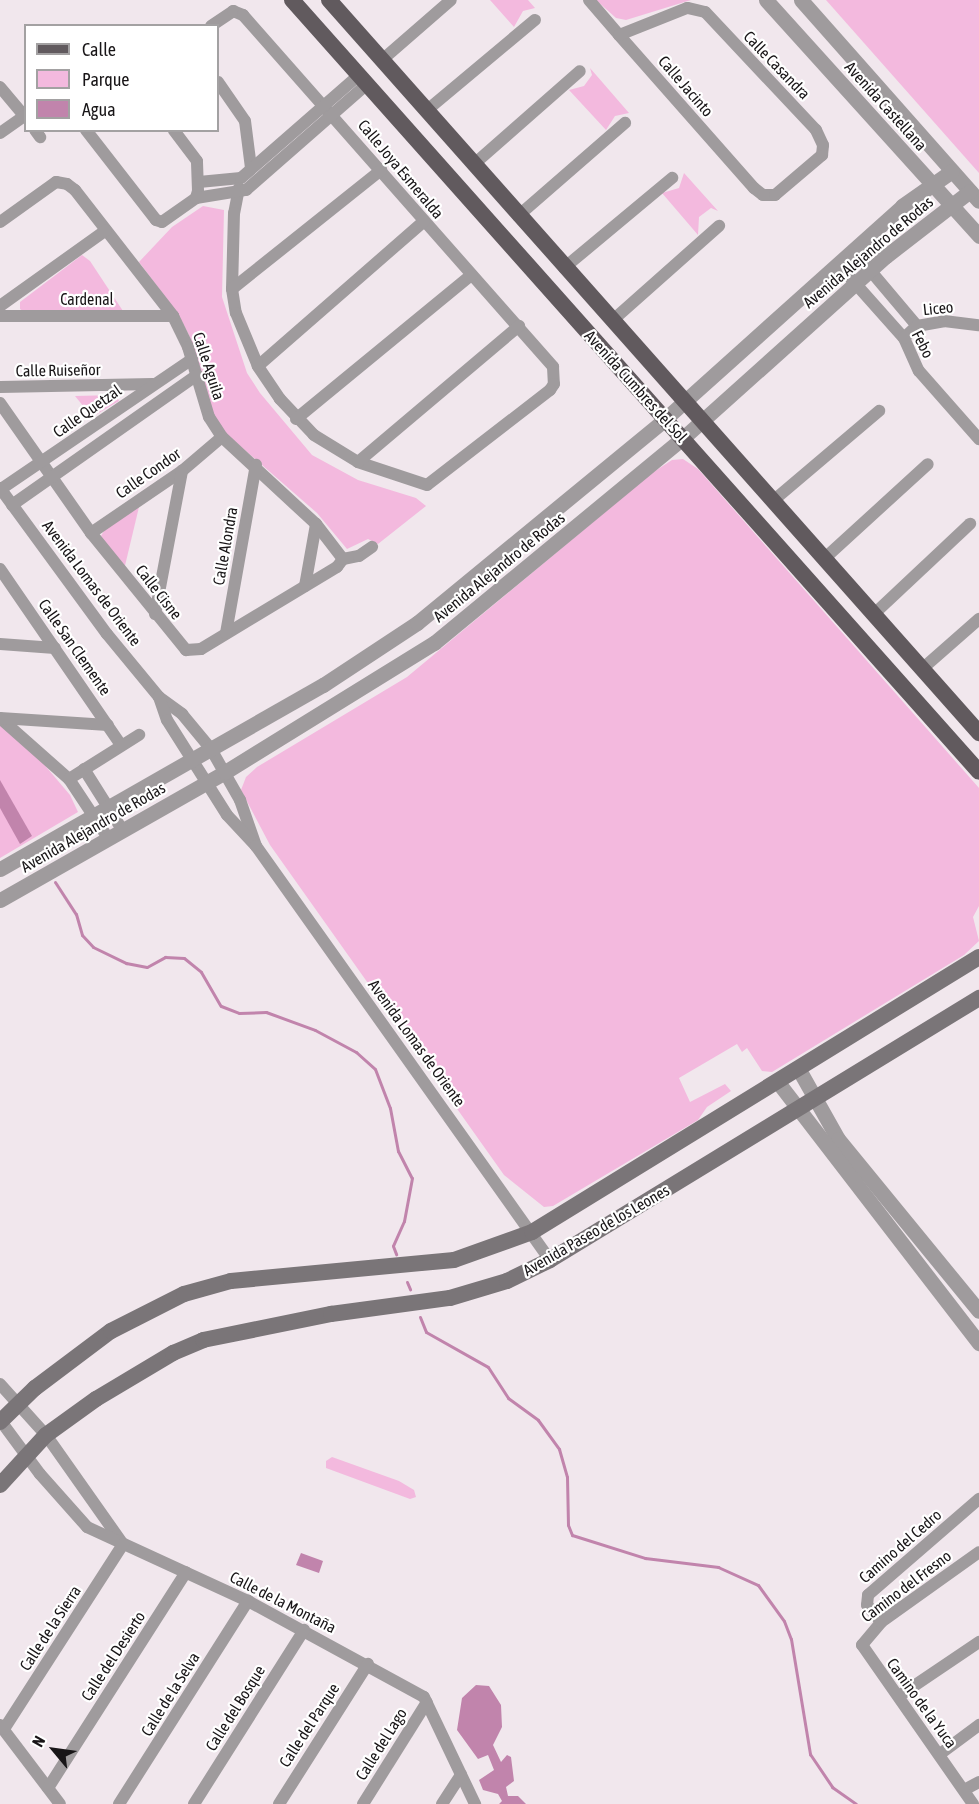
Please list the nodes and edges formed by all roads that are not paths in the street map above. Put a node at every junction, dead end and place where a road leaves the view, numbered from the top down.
1 (292, 0) edge
2 (450, 0) edge
3 (589, 0) edge
4 (766, 0) edge
5 (801, 0) edge
6 (336, 2) edge
7 (535, 20) dead end
8 (214, 24) edge
9 (620, 35) junction
10 (362, 39) junction
11 (341, 55) junction
12 (382, 60) junction
13 (580, 70) dead end
14 (363, 80) junction
15 (219, 83) edge
16 (0, 87) edge
17 (329, 109) junction
18 (426, 111) junction
19 (24, 116) edge
20 (24, 118) edge
21 (625, 123) dead end
22 (88, 132) edge
23 (175, 132) edge
24 (0, 133) edge
25 (473, 165) junction
26 (251, 168) junction
27 (381, 170) junction
28 (952, 171) junction
29 (241, 178) junction
30 (672, 178) dead end
31 (199, 182) junction
32 (932, 183) junction
33 (760, 193) joint
34 (238, 194) junction
35 (974, 196) edge
36 (196, 198) junction
37 (952, 205) junction
38 (518, 216) junction
39 (424, 221) junction
40 (0, 222) edge
41 (719, 226) dead end
42 (106, 230) junction
43 (979, 236) edge
44 (853, 250) junction
45 (838, 264) junction
46 (564, 268) junction
47 (871, 270) junction
48 (471, 275) junction
49 (855, 284) junction
50 (232, 289) junction
51 (0, 306) edge
52 (0, 316) edge
53 (173, 316) junction
54 (613, 320) junction
55 (979, 325) edge
56 (519, 326) junction
57 (917, 326) junction
58 (904, 339) junction
59 (192, 359) junction
60 (258, 366) junction
61 (196, 375) junction
62 (153, 384) junction
63 (0, 387) edge
64 (686, 400) junction
65 (0, 403) edge
66 (879, 411) dead end
67 (296, 419) junction
68 (665, 419) junction
69 (704, 420) junction
70 (222, 437) junction
71 (683, 438) junction
72 (979, 439) edge
73 (358, 462) junction
74 (43, 463) junction
75 (928, 464) dead end
76 (256, 465) junction
77 (182, 471) junction
78 (51, 476) junction
79 (0, 488) edge
80 (774, 500) junction
81 (12, 505) junction
82 (316, 524) junction
83 (970, 524) dead end
84 (533, 528) junction
85 (91, 533) junction
86 (372, 547) dead end
87 (552, 548) junction
88 (825, 558) junction
89 (343, 559) junction
90 (0, 569) edge
91 (304, 586) junction
92 (155, 614) junction
93 (874, 614) junction
94 (979, 619) edge
95 (417, 623) junction
96 (226, 633) junction
97 (434, 643) junction
98 (0, 644) edge
99 (55, 648) junction
100 (922, 669) junction
101 (159, 697) junction
102 (0, 718) edge
103 (108, 725) junction
104 (977, 727) edge
105 (139, 735) dead end
106 (121, 746) junction
107 (212, 749) junction
108 (194, 759) junction
109 (84, 769) junction
110 (225, 772) junction
111 (979, 772) edge
112 (69, 779) junction
113 (207, 782) junction
114 (109, 808) junction
115 (94, 816) junction
116 (123, 831) junction
117 (108, 838) junction
118 (256, 846) junction
119 (0, 869) edge
120 (0, 900) edge
121 (979, 957) edge
122 (979, 998) edge
123 (798, 1068) junction
124 (777, 1081) junction
125 (814, 1100) junction
126 (797, 1110) junction
127 (832, 1143) junction
128 (532, 1232) junction
129 (550, 1260) junction
130 (979, 1311) edge
131 (975, 1327) edge
132 (979, 1343) edge
133 (0, 1384) edge
134 (18, 1405) junction
135 (0, 1421) edge
136 (46, 1435) junction
137 (26, 1455) junction
138 (0, 1485) edge
139 (979, 1499) edge
140 (123, 1544) junction
141 (979, 1552) edge
142 (186, 1572) junction
143 (248, 1602) junction
144 (881, 1622) junction
145 (304, 1630) junction
146 (979, 1642) edge
147 (864, 1651) joint
148 (368, 1664) junction
149 (899, 1696) junction
150 (425, 1700) junction
151 (979, 1725) edge
152 (2, 1727) edge
153 (940, 1755) junction
154 (461, 1775) junction
155 (979, 1782) edge
156 (48, 1788) junction
157 (964, 1790) junction
158 (60, 1804) edge
159 (119, 1804) edge
160 (194, 1804) edge
161 (279, 1804) edge
162 (363, 1804) edge
163 (442, 1804) edge
164 (475, 1804) edge
165 (973, 1804) edge

1 - 11 main road, Avenida Cumbres del Sol
2 - 12 street
3 - 9 street, Calle Jacinto
4 - 32 street, Avenida Castellana
5 - 28 street, Avenida Castellana
6 - 10 main road, Avenida Cumbres del Sol
7 - 18 street
8 - 17 street, Calle Joya Esmeralda
9 - 33 street, Calle Jacinto
9 - 33 street, Calle Casandra
10 - 11 main road
10 - 12 main road, Avenida Cumbres del Sol
11 - 14 main road, Avenida Cumbres del Sol
12 - 18 main road, Avenida Cumbres del Sol
13 - 25 street
14 - 17 street
14 - 68 main road, Avenida Cumbres del Sol
15 - 26 street
16 - 19 street
17 - 26 street
17 - 27 street, Calle Joya Esmeralda
17 - 34 street
18 - 25 main road, Avenida Cumbres del Sol
20 - 24 street
21 - 38 street
22 - 36 street
23 - 31 street
25 - 38 main road, Avenida Cumbres del Sol
26 - 29 street
27 - 39 street, Calle Joya Esmeralda
27 - 50 street
28 - 32 street, Avenida Alejandro de Rodas
28 - 35 street, Avenida Castellana
29 - 31 street
29 - 34 street
30 - 46 street
31 - 36 street
32 - 37 street, Avenida Castellana
32 - 44 street, Avenida Alejandro de Rodas
34 - 36 street
34 - 50 street
35 - 37 street, Avenida Alejandro de Rodas
37 - 43 street, Avenida Castellana
37 - 47 street, Avenida Alejandro de Rodas
38 - 46 main road, Avenida Cumbres del Sol
39 - 48 street, Calle Joya Esmeralda
39 - 60 street
40 - 42 street, Calle Aguila
41 - 54 street
42 - 51 street
42 - 53 street, Calle Aguila
44 - 45 street, Avenida Alejandro de Rodas
44 - 47 street, Febo
45 - 49 street, Febo
45 - 64 street, Avenida Alejandro de Rodas
46 - 54 main road, Avenida Cumbres del Sol
47 - 49 street, Avenida Alejandro de Rodas
47 - 57 street, Febo
48 - 56 street, Calle Joya Esmeralda
48 - 67 street
49 - 58 street, Febo
49 - 69 street, Avenida Alejandro de Rodas
50 - 60 street
52 - 53 street, Cardenal
53 - 59 street, Calle Aguila
54 - 64 main road, Avenida Cumbres del Sol
55 - 57 street, Liceo
56 - 73 street
56 - 73 street, Calle Joya Esmeralda
57 - 58 street, Liceo
58 - 72 street, Febo
59 - 61 street, Calle Aguila
59 - 62 street, Calle Quetzal
60 - 67 street
61 - 70 street, Calle Aguila
61 - 78 street, Calle Quetzal
62 - 63 street, Calle Ruiseñor
62 - 74 street, Calle Quetzal
64 - 68 street, Avenida Alejandro de Rodas
64 - 69 main road, Avenida Cumbres del Sol
65 - 74 street, Calle Cisne
66 - 80 street
67 - 73 street
68 - 71 main road, Avenida Cumbres del Sol
68 - 84 street, Avenida Alejandro de Rodas
69 - 71 street, Avenida Alejandro de Rodas
69 - 80 main road, Avenida Cumbres del Sol
70 - 76 street, Calle Aguila
70 - 77 street, Calle Condor
71 - 87 street, Avenida Alejandro de Rodas
71 - 111 main road, Avenida Cumbres del Sol
74 - 78 street, Calle Cisne
74 - 79 street, Calle Quetzal
75 - 88 street
76 - 82 street, Calle Aguila
76 - 96 street, Calle Alondra
77 - 85 street, Calle Condor
77 - 92 street
78 - 81 street, Calle Quetzal
78 - 85 street, Calle Cisne
79 - 81 street, Avenida Lomas de Oriente
80 - 88 main road, Avenida Cumbres del Sol
81 - 101 street, Avenida Lomas de Oriente
82 - 89 street, Calle Aguila
82 - 91 street
83 - 93 street
84 - 87 street
84 - 95 street, Avenida Alejandro de Rodas
85 - 92 street, Calle Cisne
86 - 89 street, Calle Cisne
87 - 97 street, Avenida Alejandro de Rodas
88 - 93 main road, Avenida Cumbres del Sol
89 - 91 street, Calle Cisne
90 - 99 street, Calle San Clemente
91 - 96 street, Calle Cisne
92 - 96 street, Calle Cisne
93 - 100 main road, Avenida Cumbres del Sol
94 - 100 street
95 - 97 street
95 - 107 street, Avenida Alejandro de Rodas
97 - 110 street, Avenida Alejandro de Rodas
98 - 99 street
99 - 103 street, Calle San Clemente
100 - 104 main road, Avenida Cumbres del Sol
101 - 107 street, Avenida Lomas de Oriente
101 - 108 street, Avenida Lomas de Oriente
102 - 103 street
102 - 112 street
103 - 106 street, Calle San Clemente
105 - 106 street
106 - 109 street
107 - 108 street, Avenida Alejandro de Rodas
107 - 110 street, Avenida Lomas de Oriente
108 - 113 street, Avenida Lomas de Oriente
108 - 114 street, Avenida Alejandro de Rodas
109 - 112 street
109 - 114 street
110 - 113 street, Avenida Alejandro de Rodas
110 - 118 street, Avenida Lomas de Oriente
112 - 115 street
113 - 116 street, Avenida Alejandro de Rodas
113 - 118 street, Avenida Lomas de Oriente
114 - 115 street, Avenida Alejandro de Rodas
114 - 116 street
115 - 117 street
115 - 119 street, Avenida Alejandro de Rodas
116 - 117 street, Avenida Alejandro de Rodas
117 - 120 street, Avenida Alejandro de Rodas
118 - 128 street, Avenida Lomas de Oriente
121 - 123 main road, Avenida Paseo de los Leones
122 - 125 main road, Avenida Paseo de los Leones
123 - 124 main road, Avenida Paseo de los Leones
123 - 125 street
124 - 126 street
124 - 128 main road, Avenida Paseo de los Leones
125 - 126 main road, Avenida Paseo de los Leones
125 - 127 street
126 - 127 street
126 - 129 main road, Avenida Paseo de los Leones
127 - 130 street
127 - 131 street
128 - 129 street, Avenida Lomas de Oriente
128 - 134 main road, Avenida Paseo de los Leones
129 - 136 main road, Avenida Paseo de los Leones
131 - 132 street
133 - 134 street
134 - 135 main road, Avenida Paseo de los Leones
134 - 136 street
135 - 137 street, Calle de la Montaña
136 - 137 main road, Avenida Paseo de los Leones
136 - 140 street
137 - 138 main road, Avenida Paseo de los Leones
137 - 140 street, Calle de la Montaña
139 - 144 street, Camino del Cedro
140 - 142 street, Calle de la Montaña
140 - 152 street, Calle de la Sierra
141 - 144 street, Camino del Fresno
142 - 143 street, Calle de la Montaña
142 - 156 street, Calle del Desierto
143 - 145 street, Calle de la Montaña
143 - 159 street, Calle de la Selva
144 - 147 street, Camino del Fresno
145 - 148 street, Calle de la Montaña
145 - 160 street, Calle del Bosque
146 - 149 street
147 - 149 street, Camino de la Yuca
148 - 150 street, Calle de la Montaña
148 - 161 street, Calle del Parque
149 - 153 street, Camino de la Yuca
150 - 154 street
150 - 162 street, Calle del Lago
151 - 153 street
152 - 156 street
153 - 157 street, Camino de la Yuca
154 - 163 street
154 - 164 street
155 - 157 street
156 - 158 street
157 - 165 street, Camino de la Yuca

